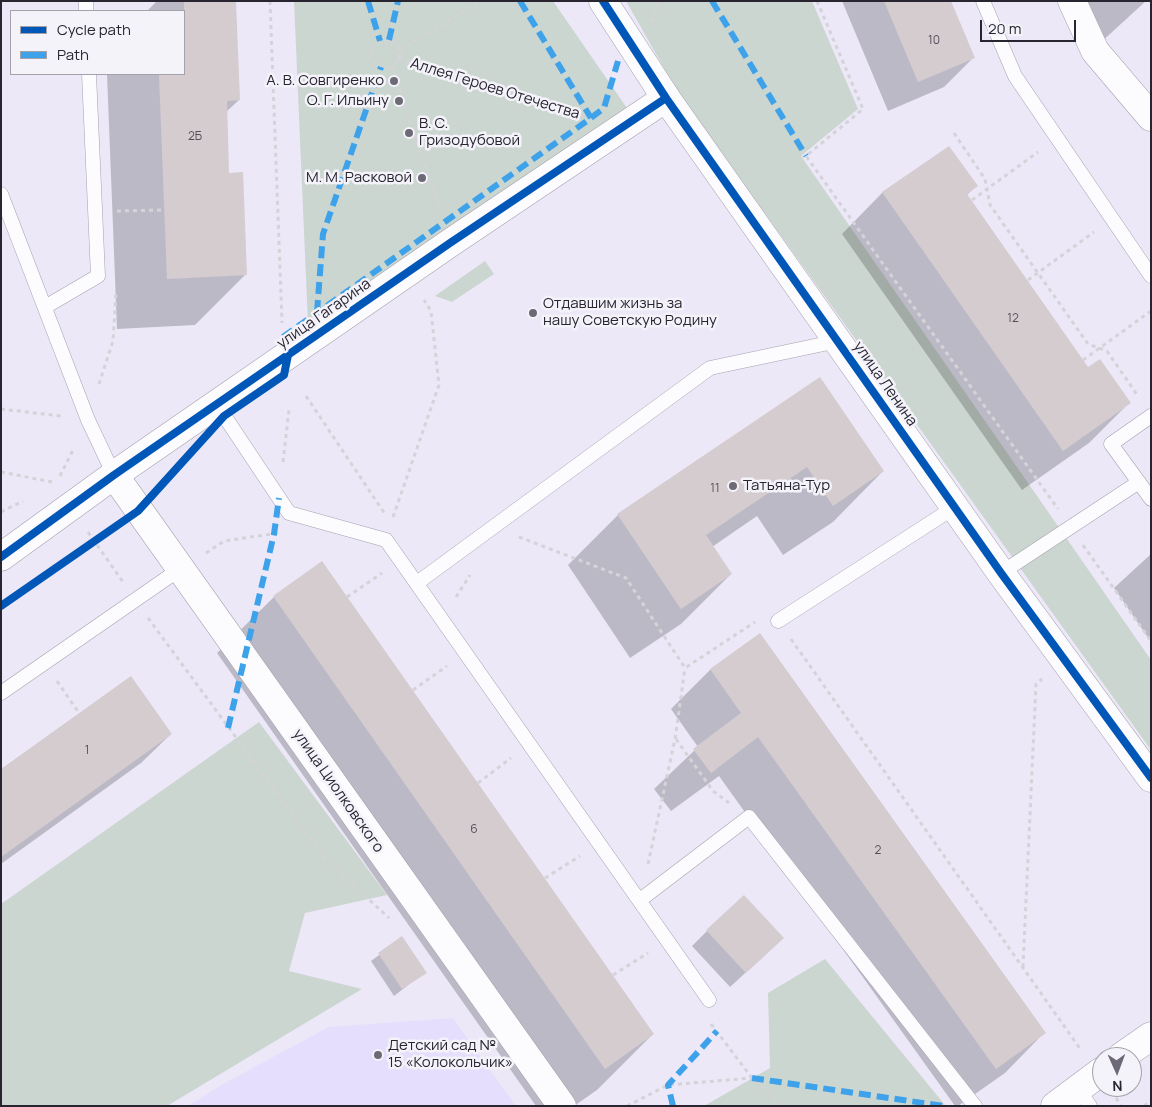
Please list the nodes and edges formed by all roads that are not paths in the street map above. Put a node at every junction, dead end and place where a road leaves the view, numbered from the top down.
1 (603, 1) edge
2 (982, 1) edge
3 (1072, 1) edge
4 (89, 75) edge
5 (666, 98) junction
6 (1151, 117) edge
7 (1, 194) edge
8 (1151, 276) edge
9 (45, 307) junction
10 (838, 341) junction
11 (216, 405) junction
12 (1151, 416) edge
13 (114, 475) junction
14 (1139, 482) junction
15 (1151, 499) edge
16 (955, 507) junction
17 (1, 557) edge
18 (180, 569) junction
19 (1001, 573) junction
20 (418, 583) junction
21 (778, 621) road end
22 (1, 693) edge
23 (1151, 778) edge
24 (640, 900) junction
25 (710, 1000) dead end
26 (1151, 1036) edge
27 (1135, 1047) edge
28 (1092, 1085) edge
29 (562, 1106) edge
30 (975, 1106) edge
31 (1055, 1106) edge

1 - 5 street, улица Ленина
2 - 8 lane
3 - 6 street
4 - 9 lane
5 - 10 street, улица Ленина
5 - 11 street, улица Гагарина
7 - 9 lane
9 - 13 lane
10 - 16 street, улица Ленина
10 - 20 lane
11 - 13 street, улица Гагарина
11 - 20 lane
12 - 14 lane
13 - 17 street, улица Гагарина
13 - 18 street, улица Циолковского
14 - 15 lane
14 - 19 lane
16 - 19 street, улица Ленина
16 - 21 lane
18 - 22 lane
18 - 29 street, улица Циолковского
19 - 23 street, улица Ленина
20 - 24 lane
24 - 25 lane
24 - 30 lane
26 - 27 street
28 - 31 street

